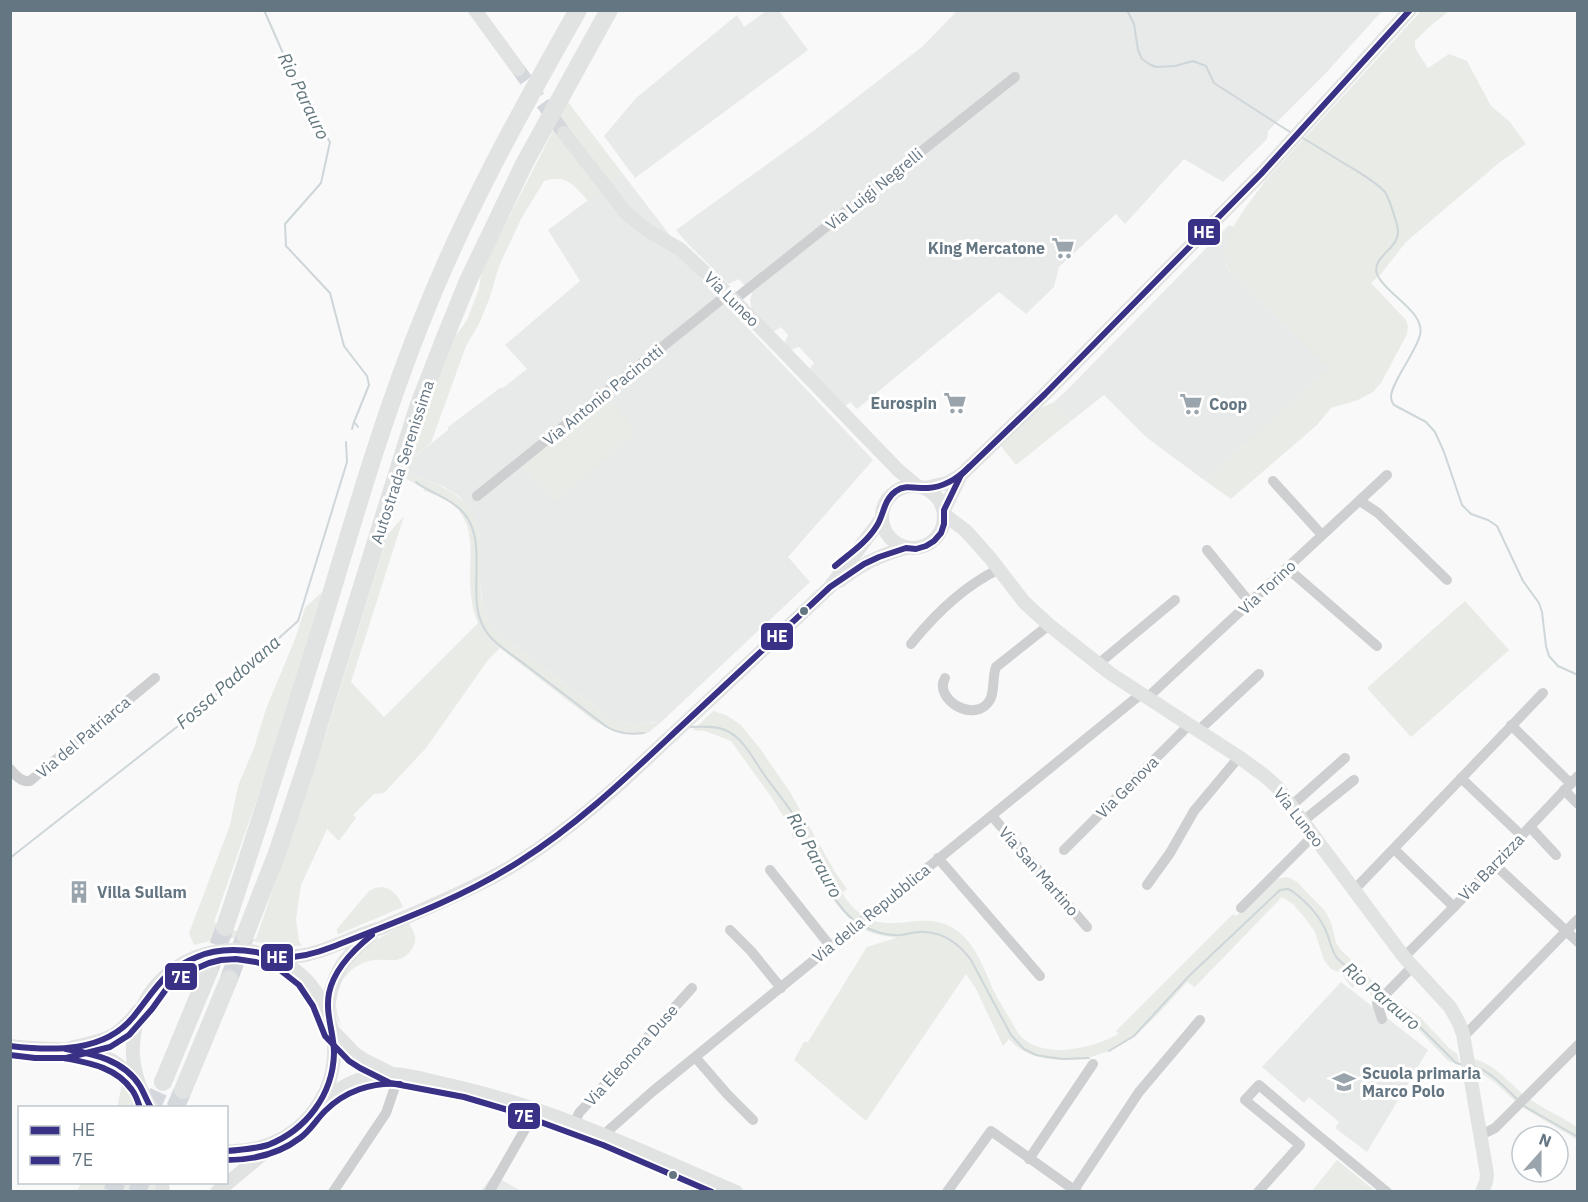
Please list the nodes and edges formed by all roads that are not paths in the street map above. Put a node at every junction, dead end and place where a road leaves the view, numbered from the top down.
1 (475, 10) edge
2 (578, 10) edge
3 (609, 10) edge
4 (1410, 10) edge
5 (518, 69) tunnel mouth
6 (1015, 77) dead end
7 (564, 133) tunnel mouth
8 (731, 297) junction
9 (898, 470) junction
10 (961, 475) junction
11 (1387, 475) dead end
12 (1274, 481) dead end
13 (921, 487) junction
14 (893, 494) junction
15 (477, 496) dead end
16 (1360, 501) junction
17 (944, 512) junction
18 (882, 519) junction
19 (941, 533) junction
20 (1322, 535) junction
21 (973, 539) junction
22 (906, 548) junction
23 (1207, 550) dead end
24 (1287, 568) junction
25 (999, 569) junction
26 (1447, 580) dead end
27 (830, 587) junction
28 (1175, 600) dead end
29 (1250, 603) junction
30 (1049, 625) junction
31 (911, 644) dead end
32 (1377, 646) dead end
33 (1097, 665) junction
34 (1259, 674) dead end
35 (155, 678) dead end
36 (945, 678) dead end
37 (1543, 693) dead end
38 (1144, 696) junction
39 (1511, 725) junction
40 (1194, 728) junction
41 (1239, 757) junction
42 (1345, 758) dead end
43 (10, 769) edge
44 (1461, 777) junction
45 (1354, 780) dead end
46 (1570, 783) edge
47 (1578, 804) edge
48 (1291, 806) junction
49 (992, 816) junction
50 (1303, 821) junction
51 (1526, 832) junction
52 (1314, 835) junction
53 (1394, 849) junction
54 (1065, 850) dead end
55 (1556, 855) dead end
56 (938, 858) junction
57 (1494, 864) junction
58 (770, 870) dead end
59 (1147, 885) dead end
60 (1354, 890) junction
61 (1454, 907) junction
62 (1241, 908) dead end
63 (1578, 919) edge
64 (225, 927) tunnel mouth
65 (1087, 927) dead end
66 (381, 928) junction
67 (730, 930) dead end
68 (1566, 932) junction
69 (245, 934) tunnel mouth
70 (1578, 942) edge
71 (831, 946) junction
72 (272, 957) junction
73 (1408, 962) junction
74 (209, 971) tunnel mouth
75 (1040, 976) dead end
76 (229, 979) tunnel mouth
77 (692, 988) dead end
78 (781, 988) junction
79 (145, 1002) junction
80 (327, 1014) junction
81 (1382, 1019) dead end
82 (1200, 1020) dead end
83 (332, 1030) junction
84 (1463, 1034) junction
85 (1578, 1045) edge
86 (10, 1046) edge
87 (65, 1049) junction
88 (696, 1058) junction
89 (1093, 1064) dead end
90 (395, 1075) junction
91 (163, 1082) tunnel mouth
92 (139, 1084) junction
93 (183, 1090) tunnel mouth
94 (319, 1104) junction
95 (150, 1106) edge
96 (536, 1109) junction
97 (753, 1120) dead end
98 (574, 1124) junction
99 (1313, 1131) junction
100 (1480, 1134) junction
101 (606, 1137) junction
102 (275, 1142) junction
103 (1300, 1144) junction
104 (228, 1151) edge
105 (1029, 1159) junction
106 (228, 1182) edge
107 (1075, 1190) edge
108 (333, 1191) edge
109 (489, 1191) edge
110 (736, 1191) edge
111 (947, 1191) edge
112 (1258, 1191) edge
113 (1387, 1191) edge
114 (1482, 1191) edge

1 - 5 main road
2 - 64 highway, Autostrada Serenissima
3 - 69 highway, Autostrada Serenissima
4 - 10 main road
6 - 8 street, Via Luigi Negrelli
7 - 8 main road, Via Luneo
8 - 9 main road, Via Luneo
8 - 15 street, Via Antonio Pacinotti
9 - 13 main road, Via Luneo
9 - 14 main road
10 - 13 main road
10 - 17 main road
11 - 16 street, Via Torino
12 - 20 street
13 - 14 main road
13 - 17 main road
14 - 18 main road
16 - 20 street, Via Torino
16 - 26 street
17 - 19 main road
17 - 21 main road, Via Luneo
18 - 22 main road
18 - 27 main road
19 - 21 main road
19 - 22 main road
20 - 24 street, Via Torino
21 - 25 main road, Via Luneo
22 - 27 main road
23 - 29 street
24 - 29 street, Via Torino
24 - 32 street
25 - 30 main road, Via Luneo
25 - 31 street
27 - 66 main road
28 - 33 street
29 - 38 street, Via Torino
30 - 33 main road, Via Luneo
30 - 36 street
33 - 38 main road, Via Luneo
34 - 40 street, Via Genova
35 - 43 street, Via del Patriarca
37 - 39 street
38 - 40 main road, Via Luneo
38 - 49 street, Via della Repubblica
39 - 44 street
39 - 46 street
40 - 41 main road, Via Luneo
40 - 54 street, Via Genova
41 - 48 main road, Via Luneo
41 - 59 street
42 - 48 street
44 - 51 street
44 - 53 street
45 - 50 street
46 - 47 street
46 - 51 street, Via Barzizza
48 - 50 main road, Via Luneo
49 - 56 street, Via della Repubblica
49 - 65 street, Via San Martino
50 - 52 main road, Via Luneo
51 - 55 street
51 - 57 street, Via Barzizza
52 - 60 main road, Via Luneo
52 - 62 street
53 - 60 street
53 - 61 street
56 - 71 street, Via della Repubblica
56 - 75 street
57 - 61 street, Via Barzizza
57 - 68 street
58 - 71 street
60 - 73 main road, Via Luneo
61 - 73 street, Via Barzizza
63 - 68 street
66 - 72 main road
66 - 80 main road
67 - 78 street
68 - 70 street
68 - 84 street
71 - 78 street, Via della Repubblica
72 - 79 main road
72 - 80 main road
73 - 81 street, Via Barzizza
73 - 84 main road, Via Luneo
74 - 91 highway
76 - 93 highway
77 - 98 street, Via Eleonora Duse
78 - 88 street, Via della Repubblica
79 - 87 main road
79 - 92 main road
80 - 83 main road
82 - 107 street
83 - 90 main road
83 - 94 main road
84 - 100 main road, Via Luneo
85 - 100 street
86 - 87 main road
87 - 92 main road
88 - 97 street
88 - 101 street, Via della Repubblica
89 - 105 street
90 - 94 main road
90 - 96 main road
90 - 108 street
92 - 95 main road
94 - 102 main road
96 - 98 main road
96 - 109 street
98 - 101 main road
99 - 103 street
99 - 103 street
99 - 113 street
100 - 114 main road, Via Luneo
101 - 110 main road
102 - 104 main road
102 - 106 main road
103 - 112 street
105 - 107 street
105 - 111 street

